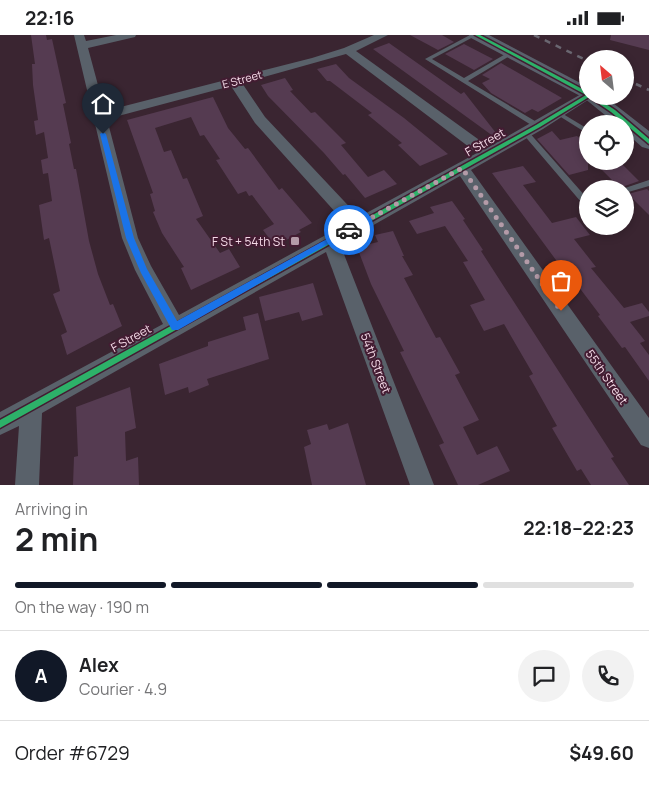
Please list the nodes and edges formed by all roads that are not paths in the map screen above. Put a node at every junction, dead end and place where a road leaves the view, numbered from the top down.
1 (131, 35) edge
2 (383, 35) edge
3 (476, 35) edge
4 (80, 40) edge
5 (348, 50) junction
6 (511, 53) junction
7 (234, 81) junction
8 (463, 81) junction
9 (579, 90) edge
10 (579, 100) edge
11 (604, 105) edge
12 (558, 113) junction
13 (99, 117) junction
14 (579, 126) edge
15 (532, 129) junction
16 (637, 136) edge
17 (487, 153) junction
18 (462, 168) junction
19 (649, 183) edge
20 (634, 187) edge
21 (579, 193) edge
22 (357, 226) junction
23 (330, 241) junction
24 (175, 327) junction
25 (31, 407) junction
26 (0, 424) edge
27 (649, 437) edge
28 (27, 485) edge
29 (422, 485) edge

1 - 4 street
2 - 5 street, E Street
3 - 6 street
3 - 8 lane
4 - 13 street
5 - 7 street, E Street
5 - 17 street
6 - 8 lane
6 - 9 street
7 - 13 street, E Street
7 - 22 street
8 - 15 lane
10 - 12 street, F Street
11 - 16 street
12 - 14 lane
12 - 15 street, F Street
13 - 24 street
15 - 17 street, F Street
15 - 21 lane
17 - 18 street, F Street
18 - 22 street, F Street
18 - 27 street, 55th Street
19 - 20 lane
22 - 23 street, F Street
23 - 24 street, F Street
23 - 29 street, 54th Street
24 - 25 street, F Street
25 - 26 street, F Street
25 - 28 street

